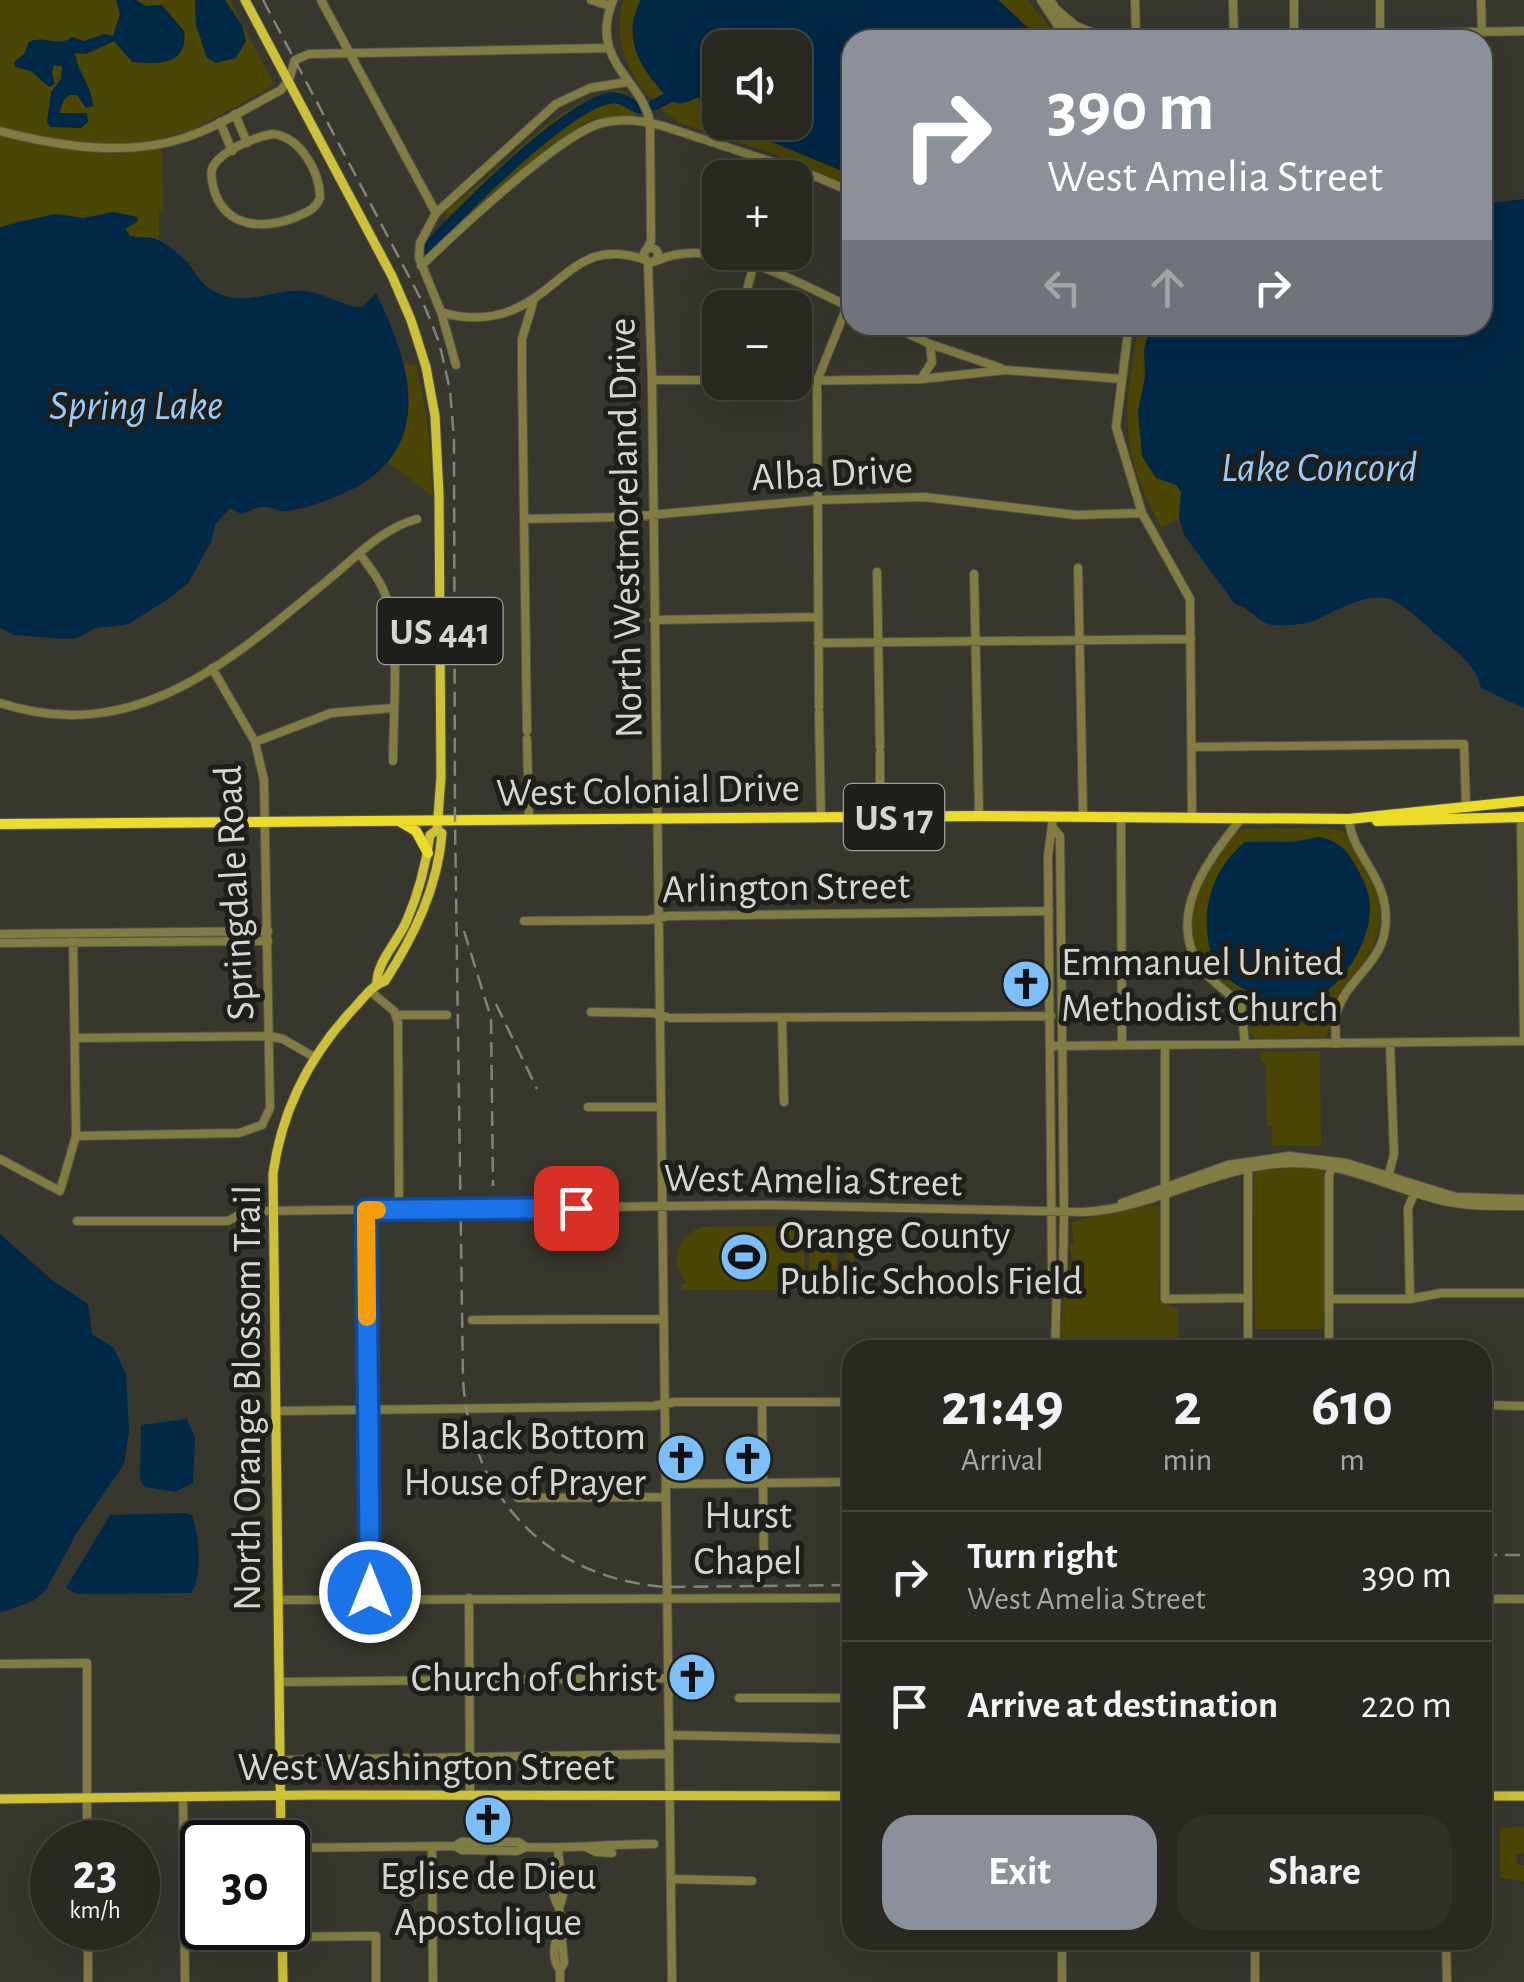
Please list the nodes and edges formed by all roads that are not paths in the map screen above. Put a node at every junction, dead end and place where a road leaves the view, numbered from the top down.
1 (245, 0) edge
2 (321, 0) edge
3 (592, 0) edge
4 (1041, 0) edge
5 (1135, 0) edge
6 (1233, 0) edge
7 (1294, 0) edge
8 (1380, 0) edge
9 (1482, 0) edge
10 (611, 3) edge
11 (1052, 4) edge
12 (1060, 30) edge
13 (1073, 30) edge
14 (1088, 30) edge
15 (1136, 30) edge
16 (1234, 30) edge
17 (1294, 30) edge
18 (1380, 30) edge
19 (1482, 30) edge
20 (1524, 31) edge
21 (1492, 32) edge
22 (610, 48) junction
23 (348, 52) junction
24 (289, 80) junction
25 (627, 82) junction
26 (235, 114) junction
27 (220, 122) junction
28 (650, 123) junction
29 (0, 131) edge
30 (247, 143) junction
31 (232, 151) junction
32 (842, 188) edge
33 (436, 214) junction
34 (651, 254) junction
35 (702, 256) edge
36 (422, 266) junction
37 (767, 270) edge
38 (534, 299) junction
39 (842, 303) edge
40 (442, 312) junction
41 (842, 325) edge
42 (911, 335) edge
43 (1129, 335) edge
44 (930, 344) junction
45 (456, 365) dead end
46 (1006, 370) junction
47 (921, 379) junction
48 (1122, 379) junction
49 (652, 380) junction
50 (702, 380) edge
51 (812, 381) edge
52 (817, 381) junction
53 (818, 500) junction
54 (1142, 513) junction
55 (653, 515) junction
56 (524, 519) junction
57 (416, 520) dead end
58 (360, 554) junction
59 (1078, 568) dead end
60 (877, 572) dead end
61 (974, 574) dead end
62 (818, 617) junction
63 (654, 620) junction
64 (1191, 639) junction
65 (1079, 640) junction
66 (818, 642) junction
67 (878, 642) junction
68 (976, 642) junction
69 (212, 668) junction
70 (0, 703) edge
71 (393, 708) junction
72 (255, 742) junction
73 (1192, 747) junction
74 (393, 760) dead end
75 (1524, 801) edge
76 (1466, 806) junction
77 (979, 816) junction
78 (1083, 816) junction
79 (820, 817) junction
80 (884, 817) junction
81 (1121, 817) junction
82 (657, 818) junction
83 (1192, 818) junction
84 (1523, 818) edge
85 (1353, 819) junction
86 (398, 820) junction
87 (529, 820) junction
88 (1241, 820) junction
89 (266, 822) junction
90 (1053, 822) junction
91 (0, 824) edge
92 (438, 825) junction
93 (428, 853) junction
94 (1049, 911) junction
95 (658, 918) junction
96 (524, 921) dead end
97 (0, 934) edge
98 (268, 936) junction
99 (73, 938) junction
100 (0, 943) edge
101 (373, 987) junction
102 (591, 1012) dead end
103 (447, 1014) dead end
104 (396, 1015) junction
105 (660, 1016) junction
106 (1050, 1016) junction
107 (782, 1018) junction
108 (270, 1036) junction
109 (75, 1038) junction
110 (1524, 1041) edge
111 (1390, 1043) junction
112 (1245, 1044) junction
113 (1336, 1044) junction
114 (1051, 1046) junction
115 (1062, 1046) junction
116 (1122, 1046) junction
117 (1165, 1046) junction
118 (314, 1057) junction
119 (784, 1102) dead end
120 (588, 1107) dead end
121 (661, 1107) junction
122 (76, 1136) junction
123 (0, 1159) edge
124 (1248, 1164) junction
125 (1330, 1166) junction
126 (1352, 1166) junction
127 (1388, 1177) junction
128 (1371, 1178) junction
129 (1165, 1190) junction
130 (1415, 1192) junction
131 (1524, 1203) edge
132 (662, 1206) junction
133 (366, 1210) junction
134 (400, 1210) junction
135 (272, 1211) junction
136 (1063, 1211) junction
137 (76, 1221) dead end
138 (1524, 1293) edge
139 (1248, 1298) junction
140 (1410, 1299) junction
141 (1329, 1300) junction
142 (663, 1319) junction
143 (472, 1320) dead end
144 (1055, 1340) edge
145 (1248, 1340) edge
146 (1329, 1340) edge
147 (762, 1402) junction
148 (842, 1402) edge
149 (664, 1404) junction
150 (1492, 1405) edge
151 (1524, 1406) edge
152 (368, 1410) junction
153 (276, 1411) junction
154 (842, 1482) edge
155 (763, 1483) junction
156 (666, 1484) junction
157 (666, 1496) junction
158 (518, 1498) dead end
159 (764, 1569) dead end
160 (667, 1597) junction
161 (468, 1598) junction
162 (842, 1598) edge
163 (1492, 1599) edge
164 (1524, 1599) edge
165 (278, 1600) junction
166 (370, 1600) junction
167 (0, 1664) edge
168 (668, 1678) junction
169 (469, 1680) junction
170 (279, 1682) junction
171 (739, 1698) dead end
172 (842, 1698) edge
173 (669, 1735) junction
174 (842, 1739) edge
175 (669, 1754) junction
176 (470, 1757) junction
177 (280, 1760) junction
178 (280, 1796) junction
179 (470, 1796) junction
180 (669, 1796) junction
181 (842, 1796) edge
182 (1492, 1796) edge
183 (1524, 1796) edge
184 (184, 1797) junction
185 (86, 1798) junction
186 (0, 1799) edge
187 (86, 1820) edge
188 (281, 1820) edge
189 (654, 1844) dead end
190 (432, 1847) junction
191 (310, 1848) edge
192 (558, 1848) junction
193 (588, 1848) junction
194 (612, 1853) dead end
195 (671, 1880) junction
196 (752, 1881) dead end
197 (310, 1933) edge
198 (88, 1950) edge
199 (282, 1950) edge
200 (1062, 1950) edge
201 (1254, 1950) edge
202 (1446, 1950) edge
203 (88, 1982) edge
204 (186, 1982) edge
205 (283, 1982) edge
206 (376, 1982) edge
207 (433, 1982) edge
208 (560, 1982) edge
209 (672, 1982) edge
210 (1062, 1982) edge
211 (1255, 1982) edge
212 (1447, 1982) edge

1 - 24 main road, North Orange Blossom Trail / US 441
2 - 23 street
3 - 10 street
4 - 12 street
5 - 15 street
6 - 16 street
7 - 17 street
8 - 18 street
9 - 19 street
10 - 22 street, North Westmoreland Drive
11 - 13 street
11 - 14 street
20 - 21 street
22 - 23 street
22 - 25 street, North Westmoreland Drive
23 - 24 street
23 - 33 street
24 - 26 street
24 - 92 main road, North Orange Blossom Trail / US 441
25 - 28 street, North Westmoreland Drive
25 - 33 street
26 - 27 street
26 - 30 street
27 - 29 street
27 - 31 street
28 - 32 street
28 - 34 street, North Westmoreland Drive
28 - 36 street
30 - 31 street
30 - 31 street
33 - 36 street
34 - 35 street
34 - 38 street
34 - 49 street, North Westmoreland Drive
36 - 40 street
37 - 39 street
38 - 40 street
38 - 56 street
40 - 45 street
41 - 52 street
42 - 44 street
43 - 48 street
44 - 46 street
44 - 47 street
46 - 47 street
46 - 48 street
47 - 52 street
48 - 54 street
49 - 50 street
49 - 55 street, North Westmoreland Drive
51 - 52 street
52 - 53 street
53 - 54 street, Alba Drive
53 - 55 street, Alba Drive
53 - 62 street
54 - 64 street
55 - 56 street, Alba Drive
55 - 63 street, North Westmoreland Drive
56 - 87 street
57 - 58 street
58 - 69 street
58 - 71 street
59 - 65 street
60 - 67 street
61 - 68 street
62 - 63 street
62 - 66 street
63 - 82 street, North Westmoreland Drive
64 - 65 street
64 - 73 street
65 - 68 street
65 - 78 street
66 - 67 street
66 - 79 street
67 - 68 street
67 - 80 street
68 - 77 street
69 - 70 street
69 - 72 street, Springdale Road
71 - 72 street
71 - 74 street
72 - 89 street, Springdale Road
73 - 76 street
73 - 83 street
75 - 76 highway, West Colonial Drive / US 17
76 - 85 highway, West Colonial Drive / US 17
77 - 80 highway, West Colonial Drive / US 17
77 - 90 highway, West Colonial Drive / US 17
78 - 81 highway, West Colonial Drive / US 17
78 - 90 highway, West Colonial Drive / US 17
79 - 80 highway, West Colonial Drive / US 17
79 - 82 highway, West Colonial Drive / US 17
81 - 83 highway, West Colonial Drive / US 17
81 - 116 street
82 - 87 highway, West Colonial Drive / US 17
82 - 95 street, North Westmoreland Drive
83 - 88 highway, West Colonial Drive / US 17
84 - 85 highway, West Colonial Drive / US 17
84 - 110 street
85 - 88 highway, West Colonial Drive / US 17
85 - 113 street
86 - 89 highway, West Colonial Drive
86 - 92 highway, West Colonial Drive
86 - 93 highway
87 - 92 highway, West Colonial Drive / US 17
88 - 112 street
89 - 91 highway, West Colonial Drive
89 - 98 street, Springdale Road
90 - 94 street
90 - 115 street
92 - 93 main road, North Orange Blossom Trail
92 - 101 main road, North Orange Blossom Trail
93 - 101 main road, North Orange Blossom Trail
94 - 95 street, Arlington Street
94 - 106 street
95 - 96 street, Arlington Street
95 - 105 street, North Westmoreland Drive
97 - 99 street
98 - 99 street
98 - 108 street, Springdale Road
99 - 100 street
99 - 109 street
101 - 104 street
101 - 118 main road, North Orange Blossom Trail
102 - 105 street
103 - 104 street
104 - 134 street
105 - 107 street
105 - 121 street, North Westmoreland Drive
106 - 107 street
106 - 114 street
107 - 119 street
108 - 109 street
108 - 118 street
108 - 122 street, Springdale Road
109 - 122 street
110 - 111 street
111 - 113 street
111 - 127 street
112 - 113 street
112 - 117 street
114 - 115 street
114 - 136 street
115 - 116 street
115 - 136 street
116 - 117 street
117 - 129 street
118 - 135 main road, North Orange Blossom Trail
120 - 121 street
121 - 132 street, North Westmoreland Drive
122 - 123 street
124 - 125 street, West Amelia Street
124 - 126 street, West Amelia Street
124 - 129 street, West Amelia Street
124 - 139 street
125 - 126 street
125 - 128 street, West Amelia Street
125 - 141 street
126 - 127 street, West Amelia Street
127 - 128 street
127 - 131 street, West Amelia Street
128 - 130 street, West Amelia Street
129 - 136 street, West Amelia Street
129 - 139 street
130 - 131 street, West Amelia Street
130 - 140 street
132 - 134 street, West Amelia Street
132 - 136 street, West Amelia Street
132 - 142 street, North Westmoreland Drive
133 - 134 street, West Amelia Street
133 - 135 street, West Amelia Street
133 - 152 street
135 - 137 street, West Amelia Street
135 - 153 main road, North Orange Blossom Trail
136 - 144 street
138 - 140 street
139 - 145 street
140 - 141 street
141 - 146 street
142 - 143 street
142 - 149 street, North Westmoreland Drive
147 - 148 street
147 - 149 street
147 - 155 street
149 - 152 street
149 - 156 street, North Westmoreland Drive
150 - 151 street
152 - 153 street
152 - 166 street
153 - 165 main road, North Orange Blossom Trail
154 - 155 street
155 - 156 street
155 - 159 street
156 - 157 street, North Westmoreland Drive
157 - 158 street
157 - 160 street, North Westmoreland Drive
160 - 161 street
160 - 162 street
160 - 168 street, North Westmoreland Drive
161 - 166 street
161 - 169 street
163 - 164 street
165 - 166 street
165 - 170 main road, North Orange Blossom Trail
167 - 185 street
168 - 169 street
168 - 173 street, North Westmoreland Drive
169 - 170 street
169 - 176 street
170 - 177 main road, North Orange Blossom Trail
171 - 172 street
173 - 174 street
173 - 175 street, North Westmoreland Drive
175 - 176 street
175 - 180 street, North Westmoreland Drive
176 - 177 street
176 - 179 street
177 - 178 main road, North Orange Blossom Trail
178 - 179 main road, West Washington Street
178 - 184 main road, West Washington Street
178 - 188 main road, North Orange Blossom Trail
179 - 180 main road, West Washington Street
180 - 181 main road, West Washington Street
180 - 195 street, North Westmoreland Drive
182 - 183 main road
184 - 185 main road, West Washington Street
184 - 204 street
185 - 186 main road, West Washington Street
185 - 187 street
189 - 193 street
190 - 191 street
190 - 192 street
190 - 207 street
192 - 193 street
192 - 208 street
193 - 194 street
195 - 196 street
195 - 209 street, North Westmoreland Drive
197 - 206 street
198 - 203 street
199 - 205 main road
200 - 210 street
201 - 211 street
202 - 212 street

